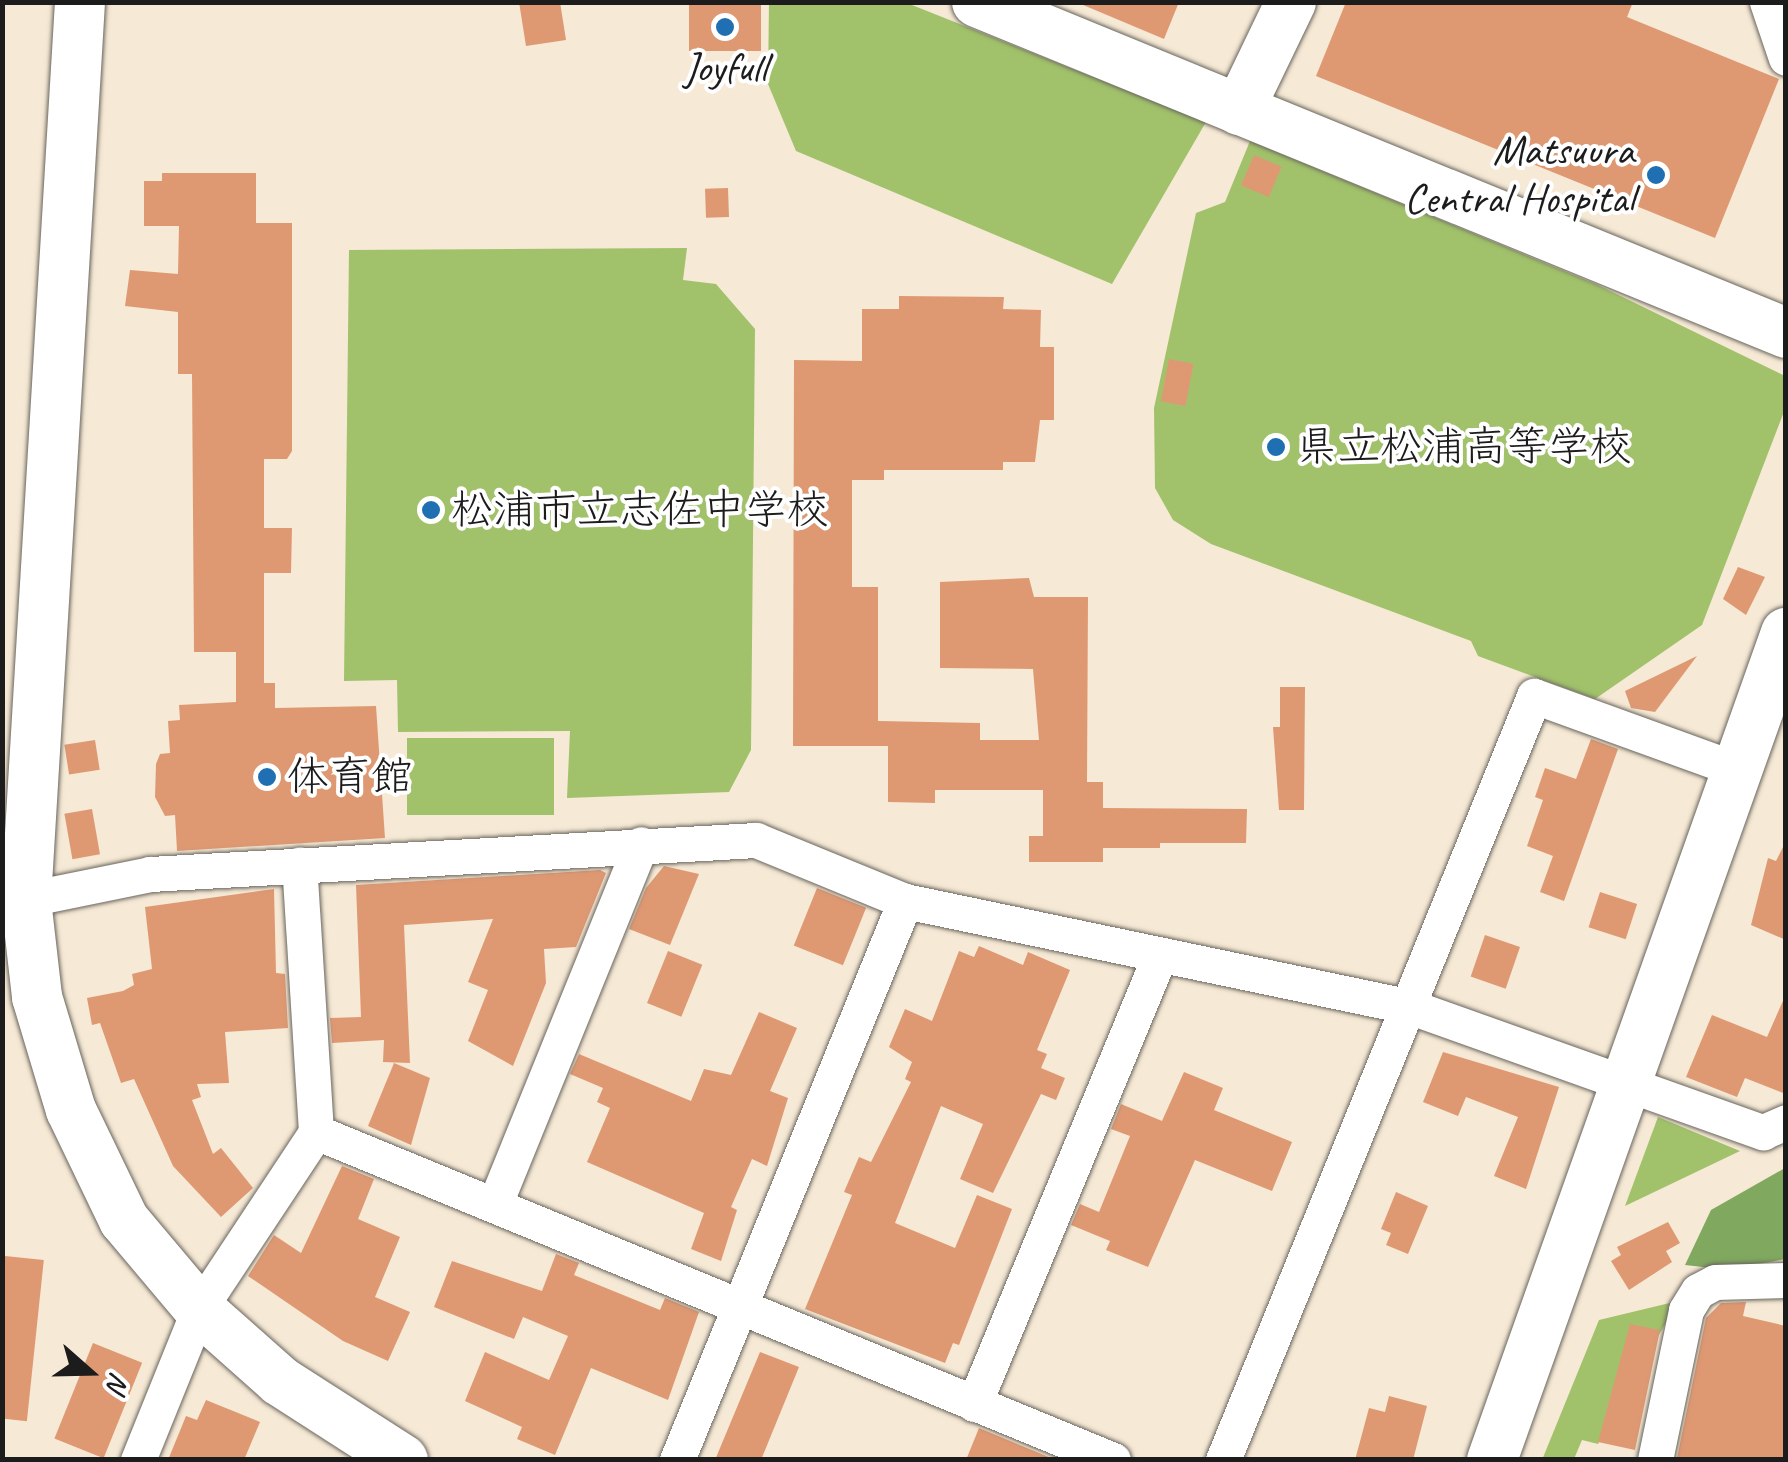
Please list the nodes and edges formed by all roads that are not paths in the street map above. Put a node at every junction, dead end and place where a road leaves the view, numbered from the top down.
1 (80, 2) edge
2 (977, 2) edge
3 (1291, 2) edge
4 (1767, 2) edge
5 (1786, 58) edge
6 (1239, 110) junction
7 (1786, 334) edge
8 (1786, 633) edge
9 (1736, 768) junction
10 (641, 844) junction
11 (299, 865) junction
12 (905, 901) junction
13 (14, 902) edge
14 (1159, 957) junction
15 (1411, 1006) junction
16 (1624, 1082) junction
17 (1786, 1122) edge
18 (316, 1132) junction
19 (496, 1201) junction
20 (1786, 1280) edge
21 (742, 1308) junction
22 (199, 1309) junction
23 (974, 1404) junction
24 (138, 1460) edge
25 (403, 1460) edge
26 (677, 1460) edge
27 (1113, 1460) edge
28 (1224, 1460) edge
29 (1492, 1460) edge
30 (1654, 1460) edge

1 - 13 street
2 - 6 street
3 - 6 street
4 - 5 street
6 - 7 street
8 - 9 street
9 - 15 street
9 - 16 street
10 - 11 street
10 - 12 street
10 - 19 street
11 - 13 street
11 - 18 street
12 - 14 street
12 - 21 street
13 - 22 street
14 - 15 street
14 - 23 street
15 - 16 street
15 - 28 street
16 - 17 street
16 - 29 street
18 - 19 street
18 - 22 street
19 - 21 street
20 - 30 street
21 - 23 street
21 - 26 street
22 - 24 street
22 - 25 street
23 - 27 street

